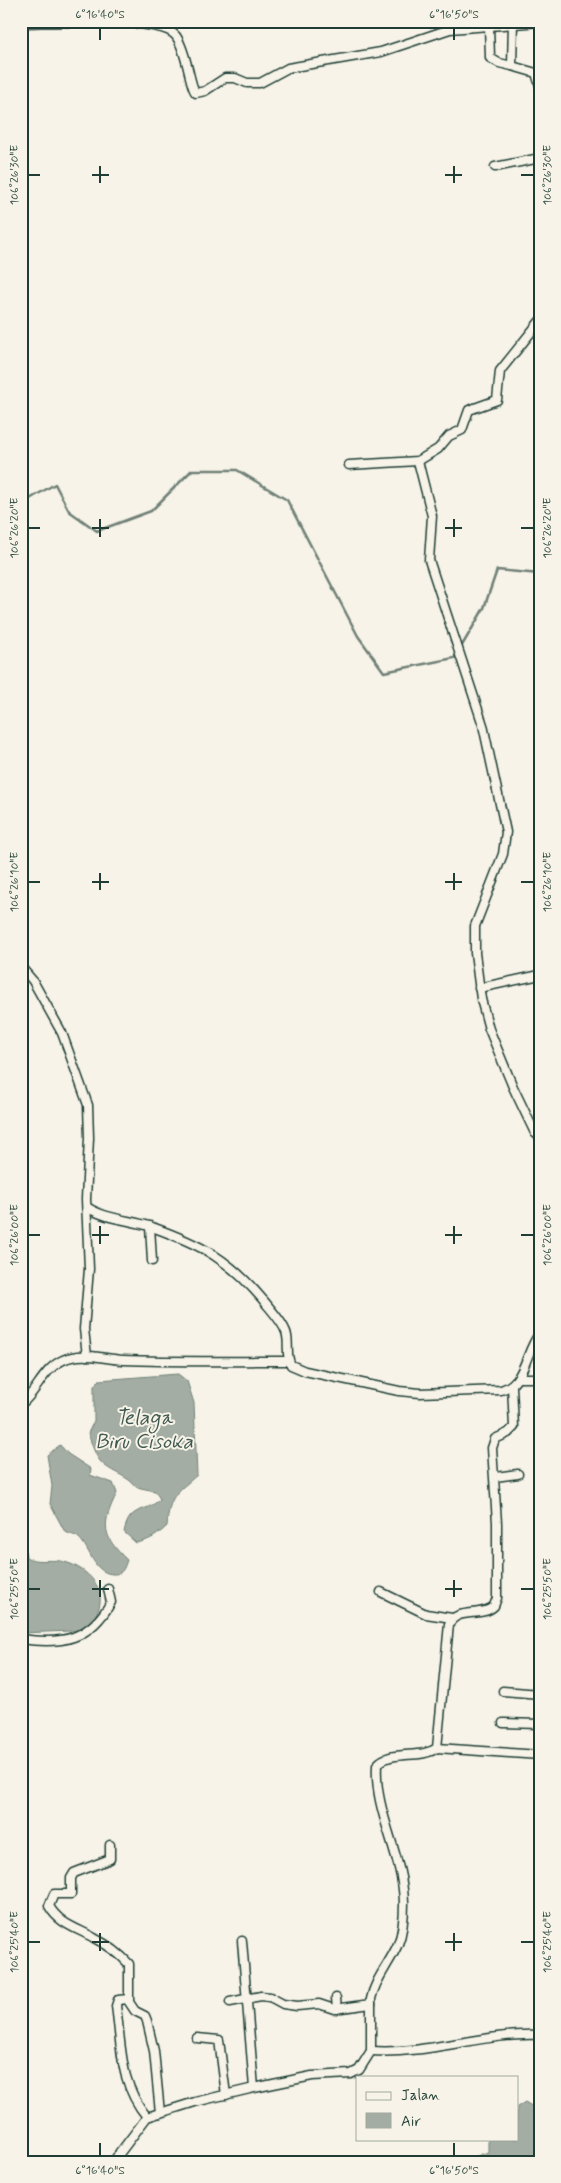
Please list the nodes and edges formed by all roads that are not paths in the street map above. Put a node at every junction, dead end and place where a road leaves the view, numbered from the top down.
1 (127, 22) edge
2 (513, 22) edge
3 (540, 22) edge
4 (21, 23) edge
5 (448, 25) edge
6 (489, 25) junction
7 (512, 66) junction
8 (538, 75) edge
9 (540, 86) edge
10 (540, 158) edge
11 (495, 167) dead end
12 (540, 321) edge
13 (418, 461) junction
14 (349, 464) dead end
15 (21, 967) edge
16 (540, 975) edge
17 (479, 988) junction
18 (540, 1137) edge
19 (87, 1206) junction
20 (150, 1226) junction
21 (152, 1261) dead end
22 (540, 1333) edge
23 (87, 1356) junction
24 (288, 1361) junction
25 (518, 1378) junction
26 (540, 1378) edge
27 (512, 1386) junction
28 (21, 1404) edge
29 (518, 1474) dead end
30 (495, 1477) junction
31 (108, 1589) dead end
32 (381, 1592) dead end
33 (452, 1618) junction
34 (21, 1639) edge
35 (503, 1691) dead end
36 (540, 1694) edge
37 (503, 1723) dead end
38 (540, 1724) edge
39 (437, 1748) junction
40 (540, 1755) edge
41 (110, 1845) dead end
42 (242, 1940) dead end
43 (336, 1998) dead end
44 (128, 1999) junction
45 (248, 1999) junction
46 (230, 2002) dead end
47 (370, 2004) junction
48 (334, 2009) junction
49 (331, 2017) dead end
50 (540, 2035) edge
51 (197, 2038) dead end
52 (371, 2051) junction
53 (254, 2088) junction
54 (226, 2095) junction
55 (160, 2113) junction
56 (147, 2117) junction
57 (113, 2162) edge

1 - 4 street
1 - 5 street
2 - 3 street
2 - 6 street
2 - 7 street
5 - 6 street
6 - 7 street
7 - 8 street
8 - 9 street
10 - 11 street
12 - 13 street
13 - 14 street
13 - 17 street
15 - 19 street
16 - 17 street
17 - 18 street
19 - 20 street
19 - 23 street
20 - 21 street
20 - 24 street
22 - 25 street
23 - 24 street
23 - 28 street
24 - 27 street
25 - 26 street
25 - 27 street
27 - 30 street
29 - 30 street
30 - 33 street
31 - 34 street
32 - 33 street
33 - 39 street
35 - 36 street
37 - 38 street
39 - 40 street
39 - 47 street
41 - 44 street
42 - 45 street
43 - 48 street
44 - 55 street
44 - 56 street
45 - 46 street
45 - 48 street
45 - 53 street
47 - 48 street
47 - 52 street
48 - 49 street
50 - 52 street
51 - 54 street
52 - 53 street
53 - 54 street
54 - 55 street
55 - 56 street
56 - 57 street

